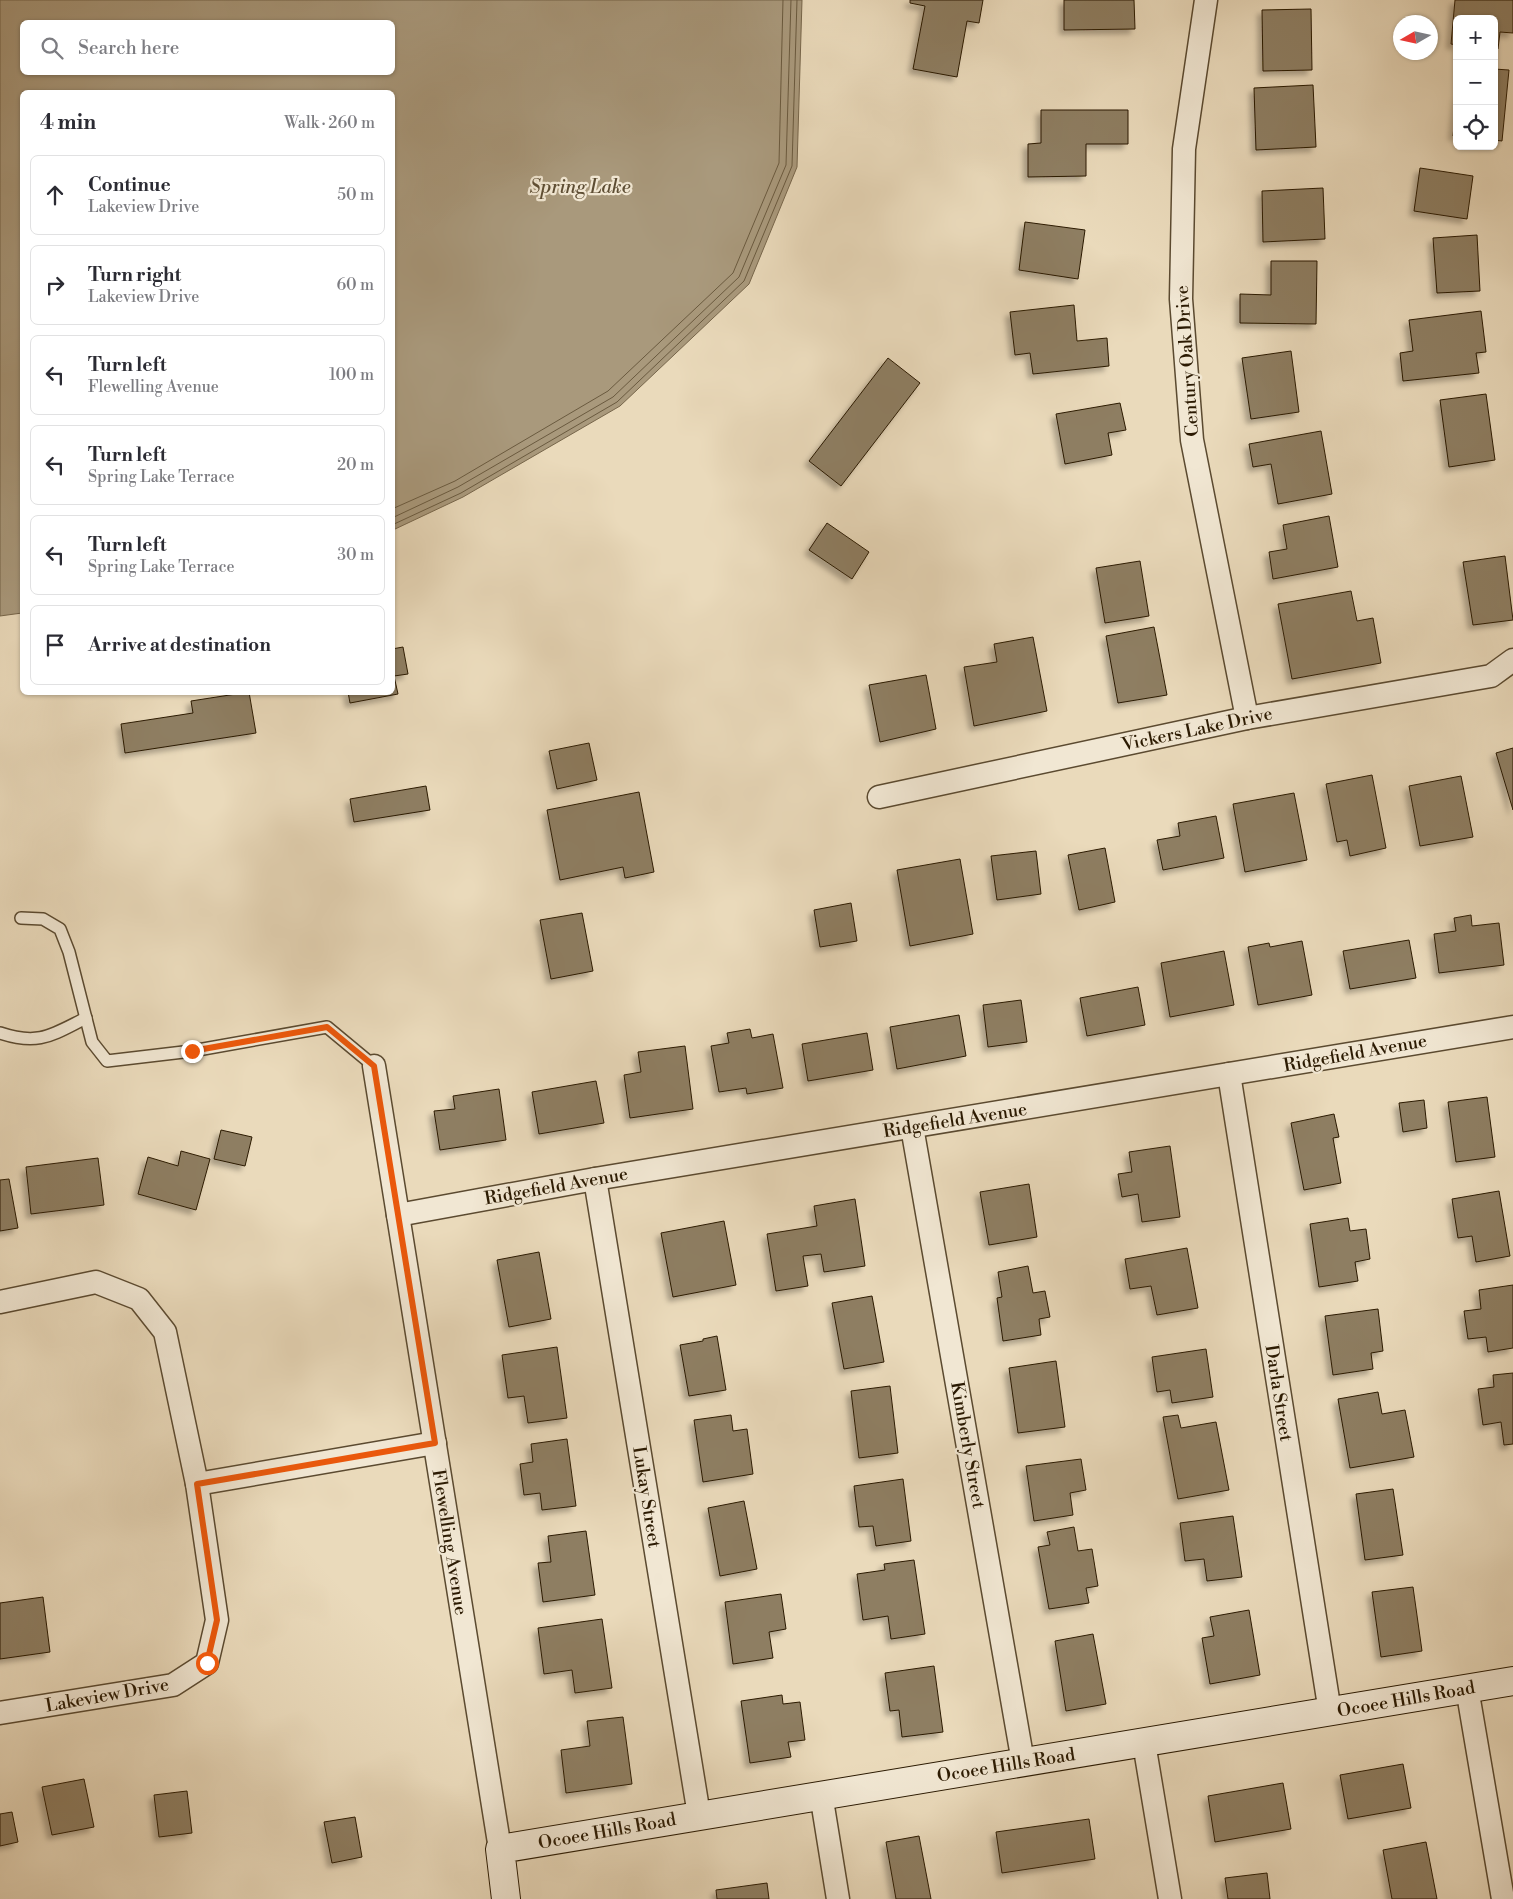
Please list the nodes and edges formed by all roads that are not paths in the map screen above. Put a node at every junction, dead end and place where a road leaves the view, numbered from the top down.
1 (1206, 0) edge
2 (1513, 660) edge
3 (1247, 718) junction
4 (879, 797) dead end
5 (21, 918) dead end
6 (86, 1018) junction
7 (1513, 1026) edge
8 (0, 1032) edge
9 (374, 1066) joint
10 (1229, 1074) junction
11 (912, 1127) junction
12 (595, 1179) junction
13 (398, 1215) junction
14 (0, 1302) edge
15 (435, 1443) junction
16 (197, 1484) junction
17 (1513, 1681) edge
18 (1467, 1688) junction
19 (1330, 1712) junction
20 (0, 1713) edge
21 (1144, 1743) junction
22 (1023, 1762) junction
23 (821, 1794) junction
24 (699, 1815) junction
25 (500, 1849) junction
26 (506, 1899) edge
27 (838, 1899) edge
28 (1170, 1899) edge
29 (1503, 1899) edge

1 - 3 street, Century Oak Drive
2 - 3 street, Vickers Lake Drive
3 - 4 street, Vickers Lake Drive
5 - 6 lane
6 - 8 lane
6 - 9 lane
7 - 10 street, Ridgefield Avenue
9 - 13 street, Flewelling Avenue
10 - 11 street, Ridgefield Avenue
10 - 19 street, Darla Street
11 - 12 street, Ridgefield Avenue
11 - 22 street, Kimberly Street
12 - 13 street, Ridgefield Avenue
12 - 24 street, Lukay Street
13 - 15 street, Flewelling Avenue
14 - 16 street, Lakeview Drive
15 - 16 street
15 - 25 street, Flewelling Avenue
16 - 20 street, Lakeview Drive
17 - 18 street, Ocoee Hills Road
18 - 19 street, Ocoee Hills Road
18 - 29 street
19 - 21 street, Ocoee Hills Road
21 - 22 street, Ocoee Hills Road
21 - 28 street
22 - 23 street, Ocoee Hills Road
23 - 24 street, Ocoee Hills Road
23 - 27 street
24 - 25 street, Ocoee Hills Road
25 - 26 street, Flewelling Avenue

